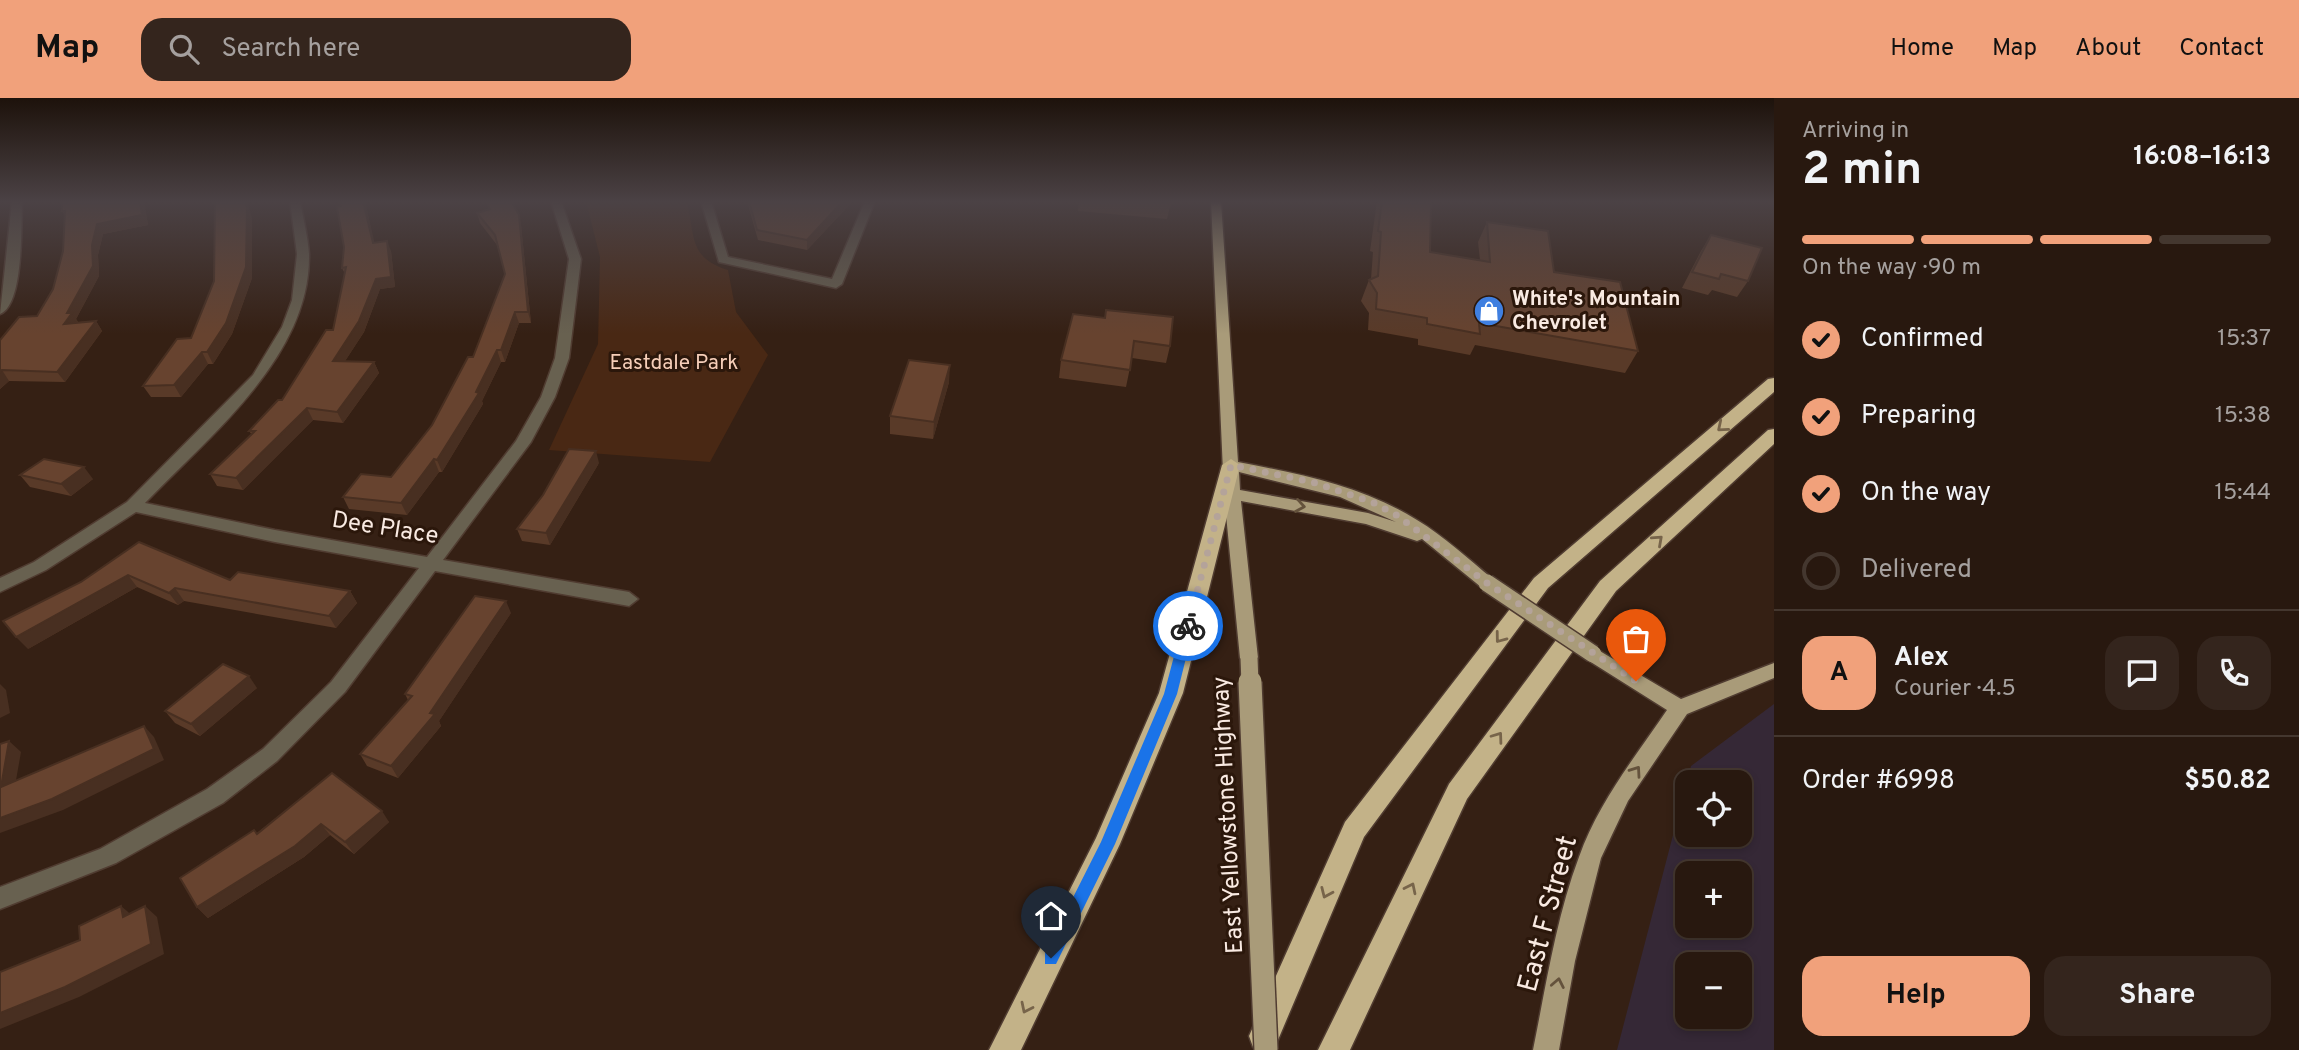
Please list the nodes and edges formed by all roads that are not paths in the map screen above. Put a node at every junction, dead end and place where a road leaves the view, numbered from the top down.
1 (14, 245) edge
2 (302, 245) edge
3 (570, 245) edge
4 (719, 245) edge
5 (852, 245) edge
6 (1219, 245) edge
7 (0, 310) edge
8 (1774, 383) edge
9 (1774, 434) edge
10 (1231, 465) junction
11 (1232, 494) junction
12 (133, 506) junction
13 (1430, 540) junction
14 (434, 562) junction
15 (0, 586) edge
16 (629, 599) dead end
17 (1774, 670) edge
18 (1680, 708) junction
19 (0, 898) edge
20 (1005, 1050) edge
21 (1258, 1050) edge
22 (1266, 1050) edge
23 (1334, 1050) edge
24 (1546, 1050) edge

1 - 7 street
2 - 12 street
3 - 14 street
4 - 5 street
6 - 10 main road, East Yellowstone Highway
8 -> 21 highway
23 -> 9 highway
10 - 11 main road, East Yellowstone Highway
10 - 13 main road
10 -> 20 highway
11 -> 13 main road
11 - 22 main road, East Yellowstone Highway, bridge
12 - 14 street, Dee Place
12 - 15 street
13 - 18 main road, bridge
14 - 16 street, Dee Place
14 - 19 street
17 - 18 main road
24 -> 18 main road, East F Street

